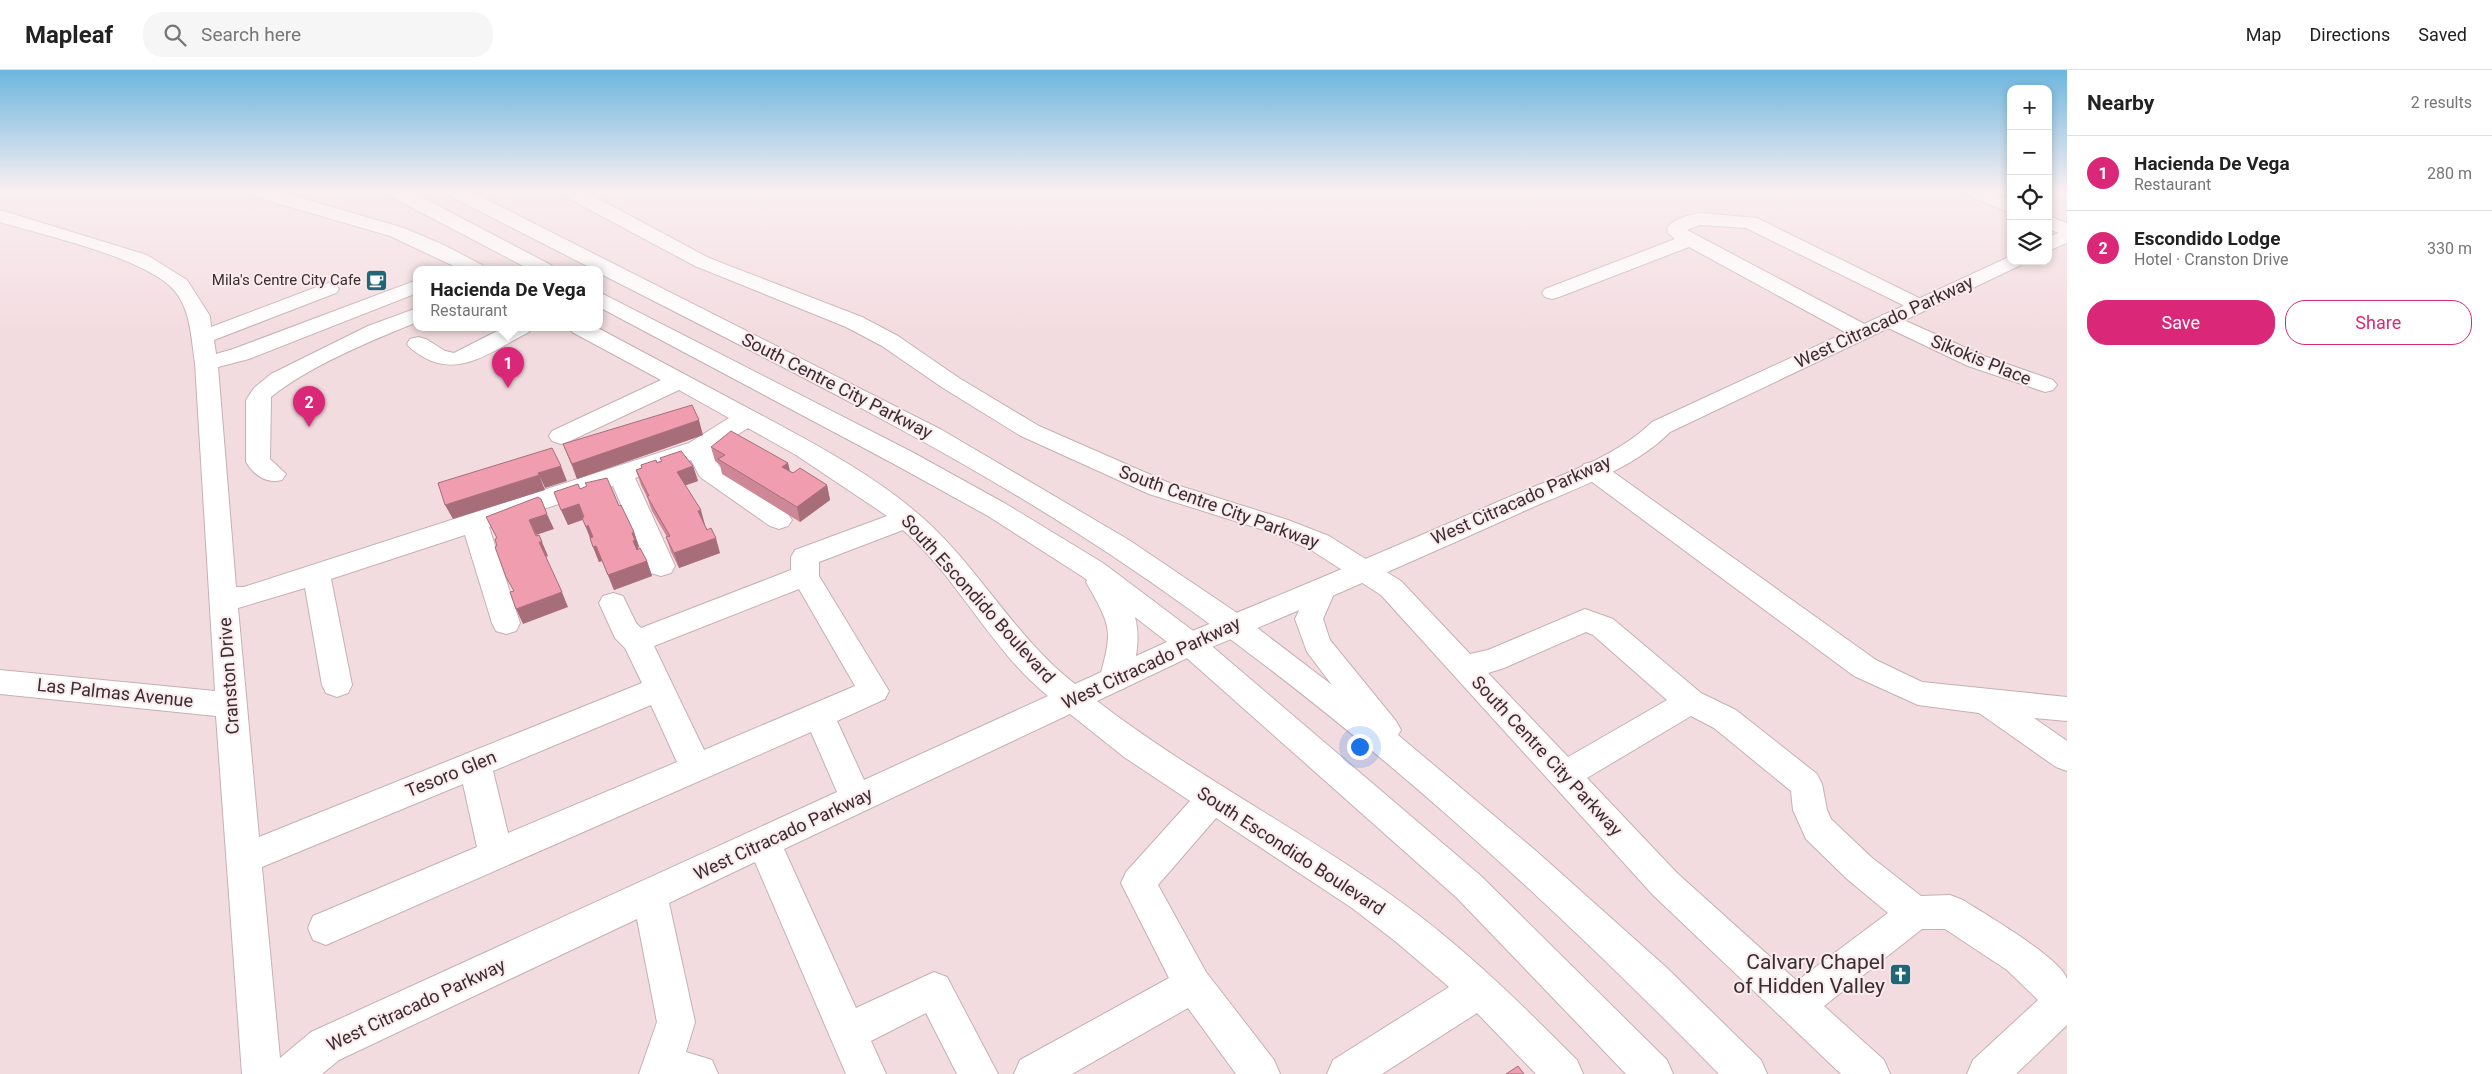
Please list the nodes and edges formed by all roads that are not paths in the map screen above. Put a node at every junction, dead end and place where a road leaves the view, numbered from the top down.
1 (73, 239) edge
2 (413, 239) edge
3 (486, 239) edge
4 (549, 239) edge
5 (658, 239) edge
6 (1784, 239) edge
7 (1690, 240) joint
8 (2007, 264) edge
9 (465, 266) edge
10 (538, 266) edge
11 (602, 266) edge
12 (603, 267) edge
13 (413, 288) edge
14 (329, 289) dead end
15 (1552, 293) dead end
16 (603, 300) edge
17 (1918, 305) junction
18 (413, 316) edge
19 (1890, 320) junction
20 (502, 331) edge
21 (587, 331) edge
22 (1862, 332) junction
23 (418, 344) dead end
24 (204, 349) junction
25 (679, 381) junction
26 (2045, 385) dead end
27 (746, 418) junction
28 (561, 436) dead end
29 (698, 449) junction
30 (1593, 470) junction
31 (273, 474) dead end
32 (620, 474) junction
33 (907, 518) junction
34 (780, 520) dead end
35 (474, 522) junction
36 (662, 566) dead end
37 (1092, 570) junction
38 (1366, 571) junction
39 (316, 574) junction
40 (805, 576) junction
41 (1322, 589) junction
42 (223, 598) junction
43 (613, 603) dead end
44 (506, 623) dead end
45 (1233, 625) junction
46 (637, 641) junction
47 (1190, 644) junction
48 (1465, 667) junction
49 (1114, 680) junction
50 (0, 682) edge
51 (337, 685) dead end
52 (659, 689) junction
53 (1073, 699) junction
54 (1690, 702) junction
55 (1986, 702) junction
56 (230, 704) junction
57 (2067, 709) edge
58 (820, 716) junction
59 (2067, 758) edge
60 (475, 764) junction
61 (1414, 767) junction
62 (696, 768) junction
63 (1564, 775) junction
64 (1212, 799) junction
65 (857, 800) junction
66 (764, 843) junction
67 (496, 855) junction
68 (244, 859) junction
69 (650, 896) junction
70 (1915, 913) junction
71 (326, 928) dead end
72 (1193, 985) junction
73 (1480, 989) junction
74 (1796, 1005) junction
75 (848, 1032) junction
76 (659, 1071) edge
77 (262, 1074) edge
78 (292, 1074) edge
79 (698, 1074) edge
80 (866, 1074) edge
81 (978, 1074) edge
82 (1034, 1074) edge
83 (1260, 1074) edge
84 (1347, 1074) edge
85 (1562, 1074) edge
86 (1653, 1074) edge
87 (1747, 1074) edge
88 (1870, 1074) edge
89 (1987, 1074) edge

1 - 24 main road, Cranston Drive
2 - 9 main road
3 - 10 main road
4 - 11 main road, South Centre City Parkway
5 - 38 main road, South Centre City Parkway
6 - 17 main road
7 - 15 main road
7 - 22 main road
8 - 17 main road, West Citracado Parkway
12 - 45 main road, South Centre City Parkway
13 - 24 main road
14 - 24 main road
16 - 37 main road, South Centre City Parkway
17 - 19 main road, West Citracado Parkway
18 - 31 main road
19 - 22 main road, West Citracado Parkway
19 - 26 main road, Sikokis Place
20 - 23 main road
21 - 25 main road, South Escondido Boulevard
22 - 30 main road, West Citracado Parkway
24 - 42 main road, Cranston Drive
25 - 27 main road, South Escondido Boulevard
25 - 28 main road
27 - 29 main road
27 - 33 main road, South Escondido Boulevard
29 - 32 main road
29 - 34 main road
30 - 38 main road, West Citracado Parkway
30 - 55 main road
32 - 35 main road
32 - 36 main road
33 - 40 main road
33 - 53 main road, South Escondido Boulevard
35 - 39 main road
35 - 44 main road
37 - 47 main road, South Centre City Parkway
37 - 49 main road
38 - 41 main road, West Citracado Parkway
38 - 48 main road, South Centre City Parkway
39 - 42 main road
39 - 51 main road
40 - 46 main road
40 - 58 main road
41 - 45 main road, West Citracado Parkway
41 - 61 main road
42 - 56 main road, Cranston Drive
43 - 46 main road
45 - 47 main road, West Citracado Parkway
45 - 61 main road, South Centre City Parkway
46 - 52 main road
47 - 49 main road, West Citracado Parkway
47 - 86 main road, South Centre City Parkway
48 - 54 main road
48 - 63 main road, South Centre City Parkway
49 - 53 main road, West Citracado Parkway
50 - 56 main road, Las Palmas Avenue
52 - 60 main road, Tesoro Glen
52 - 62 main road
53 - 64 main road, South Escondido Boulevard
53 - 65 main road, West Citracado Parkway
54 - 63 main road
54 - 70 main road
55 - 57 main road
55 - 59 main road
56 - 68 main road, Cranston Drive
58 - 62 main road
58 - 65 main road
60 - 67 main road
60 - 68 main road, Tesoro Glen
61 - 87 main road, South Centre City Parkway
62 - 67 main road
63 - 74 main road, South Centre City Parkway
64 - 72 main road
64 - 73 main road, South Escondido Boulevard
65 - 66 main road, West Citracado Parkway
66 - 69 main road, West Citracado Parkway
66 - 75 main road
67 - 71 main road
68 - 77 main road, Cranston Drive
69 - 76 main road
69 - 78 main road, West Citracado Parkway
70 - 74 main road
70 - 89 main road
72 - 82 main road
72 - 83 main road
73 - 84 main road
73 - 85 main road, South Escondido Boulevard
74 - 88 main road, South Centre City Parkway
75 - 80 main road
75 - 81 main road
76 - 79 main road

